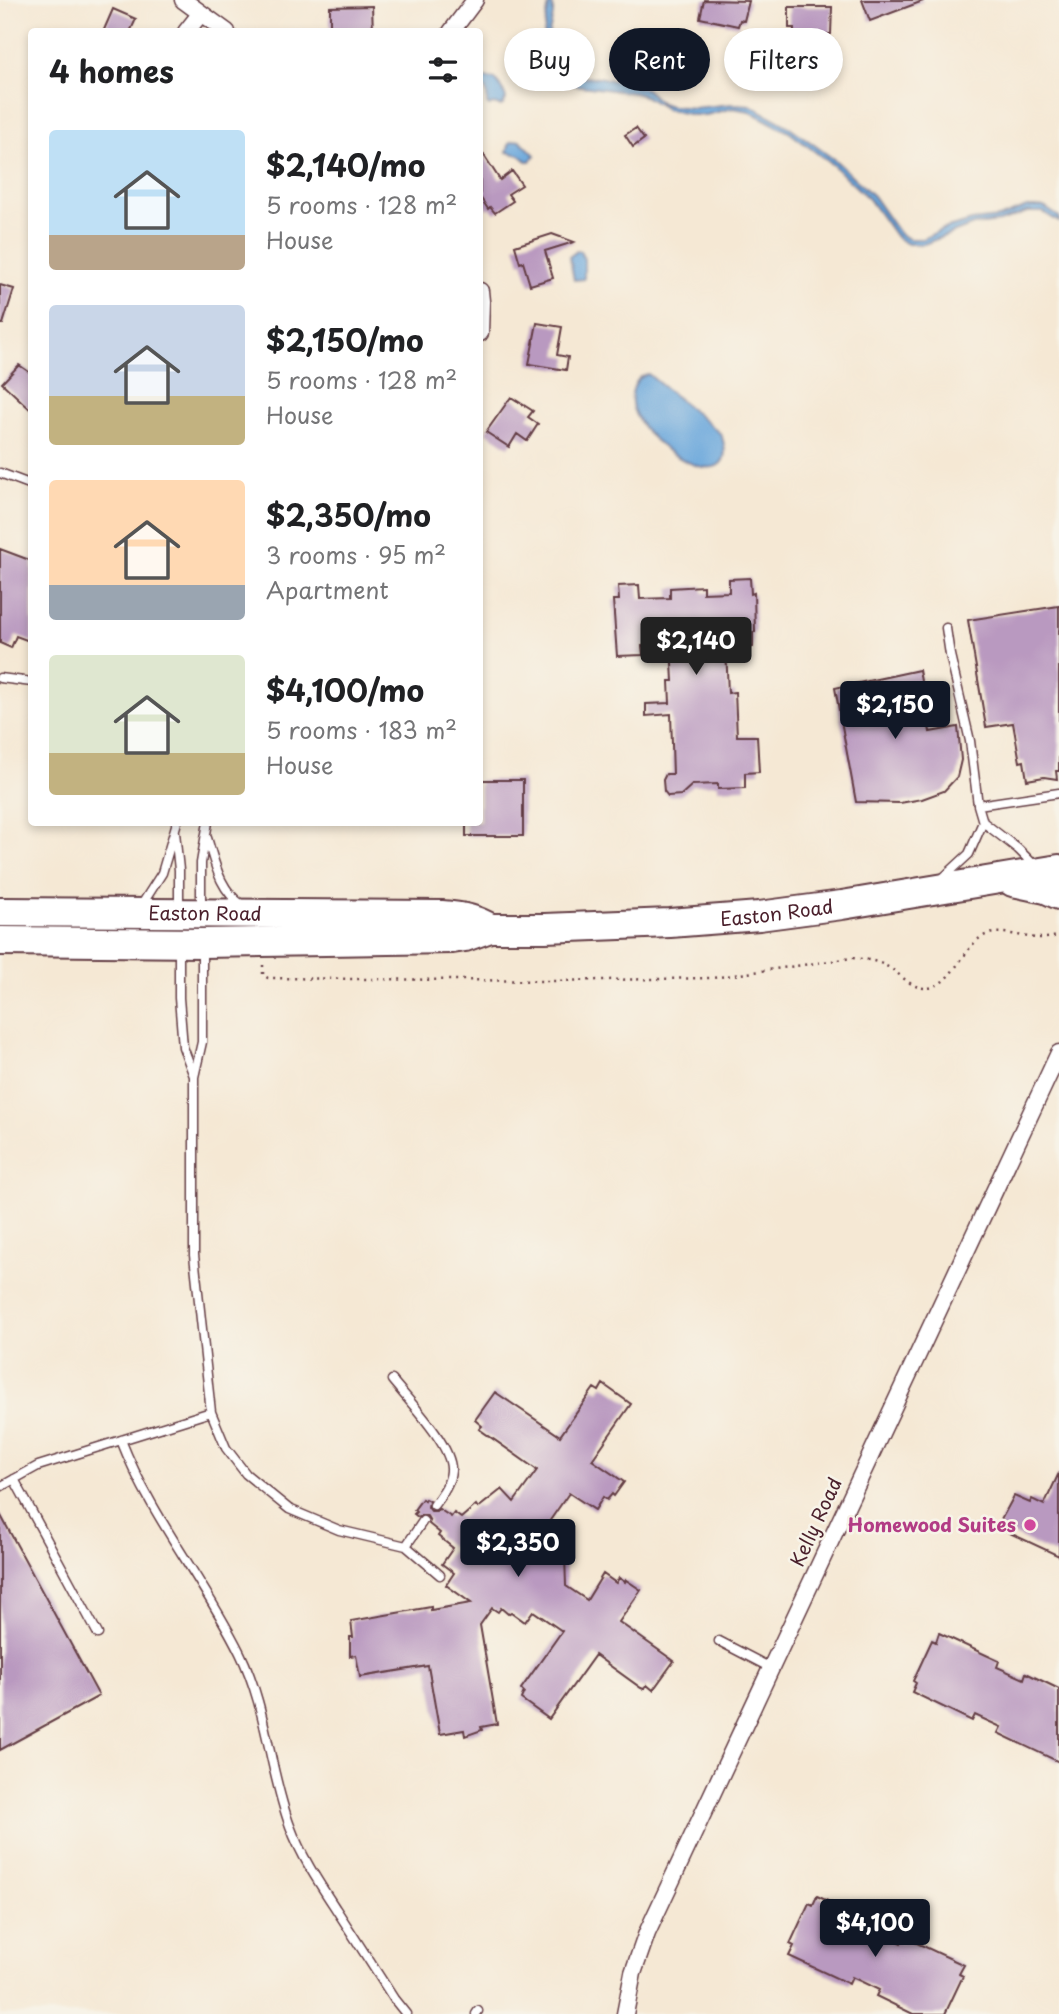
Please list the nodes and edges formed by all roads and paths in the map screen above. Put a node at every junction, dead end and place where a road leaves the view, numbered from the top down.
1 (183, 0) edge
2 (475, 0) edge
3 (201, 13) junction
4 (189, 28) edge
5 (222, 28) edge
6 (454, 28) edge
7 (0, 473) edge
8 (28, 484) edge
9 (946, 628) dead end
10 (0, 678) edge
11 (28, 682) edge
12 (1059, 793) edge
13 (978, 805) junction
14 (983, 822) junction
15 (176, 826) edge
16 (208, 826) edge
17 (175, 832) junction
18 (207, 837) junction
19 (1050, 870) edge
20 (996, 880) junction
21 (929, 891) junction
22 (1059, 895) edge
23 (0, 912) edge
24 (136, 913) junction
25 (264, 915) junction
26 (190, 928) junction
27 (490, 928) junction
28 (1059, 934) edge
29 (0, 941) edge
30 (264, 965) dead end
31 (1059, 1053) edge
32 (194, 1077) junction
33 (391, 1380) dead end
34 (211, 1412) junction
35 (121, 1440) junction
36 (14, 1479) junction
37 (0, 1487) edge
38 (434, 1505) dead end
39 (424, 1521) dead end
40 (406, 1546) junction
41 (440, 1575) dead end
42 (98, 1634) dead end
43 (719, 1641) dead end
44 (771, 1668) junction
45 (406, 2014) edge
46 (625, 2014) edge

1 - 3 street
2 - 6 street
3 - 4 street
3 - 5 street
7 - 8 lane
9 - 13 lane
10 - 11 lane
12 - 13 lane
13 - 14 lane
14 - 19 lane
14 - 21 lane
15 - 17 lane
16 - 18 lane
17 - 24 lane
17 - 26 lane
18 - 25 lane
18 - 26 lane
19 - 20 highway, Easton Road
20 - 21 highway, Easton Road
20 - 22 highway
21 - 27 highway, Easton Road
23 - 24 highway, Easton Road
24 - 26 highway, Easton Road
25 - 26 highway, Easton Road
25 - 27 highway, Easton Road
26 - 27 highway, Easton Road
26 - 29 highway, Easton Road
26 - 32 lane
26 - 32 lane
28 - 30 path
31 - 44 street, Kelly Road
32 - 34 lane
33 - 38 lane
34 - 35 lane
34 - 40 lane
35 - 36 lane
35 - 45 lane
36 - 37 lane
36 - 42 lane
39 - 40 lane
40 - 41 lane
43 - 44 lane
44 - 46 street, Kelly Road

